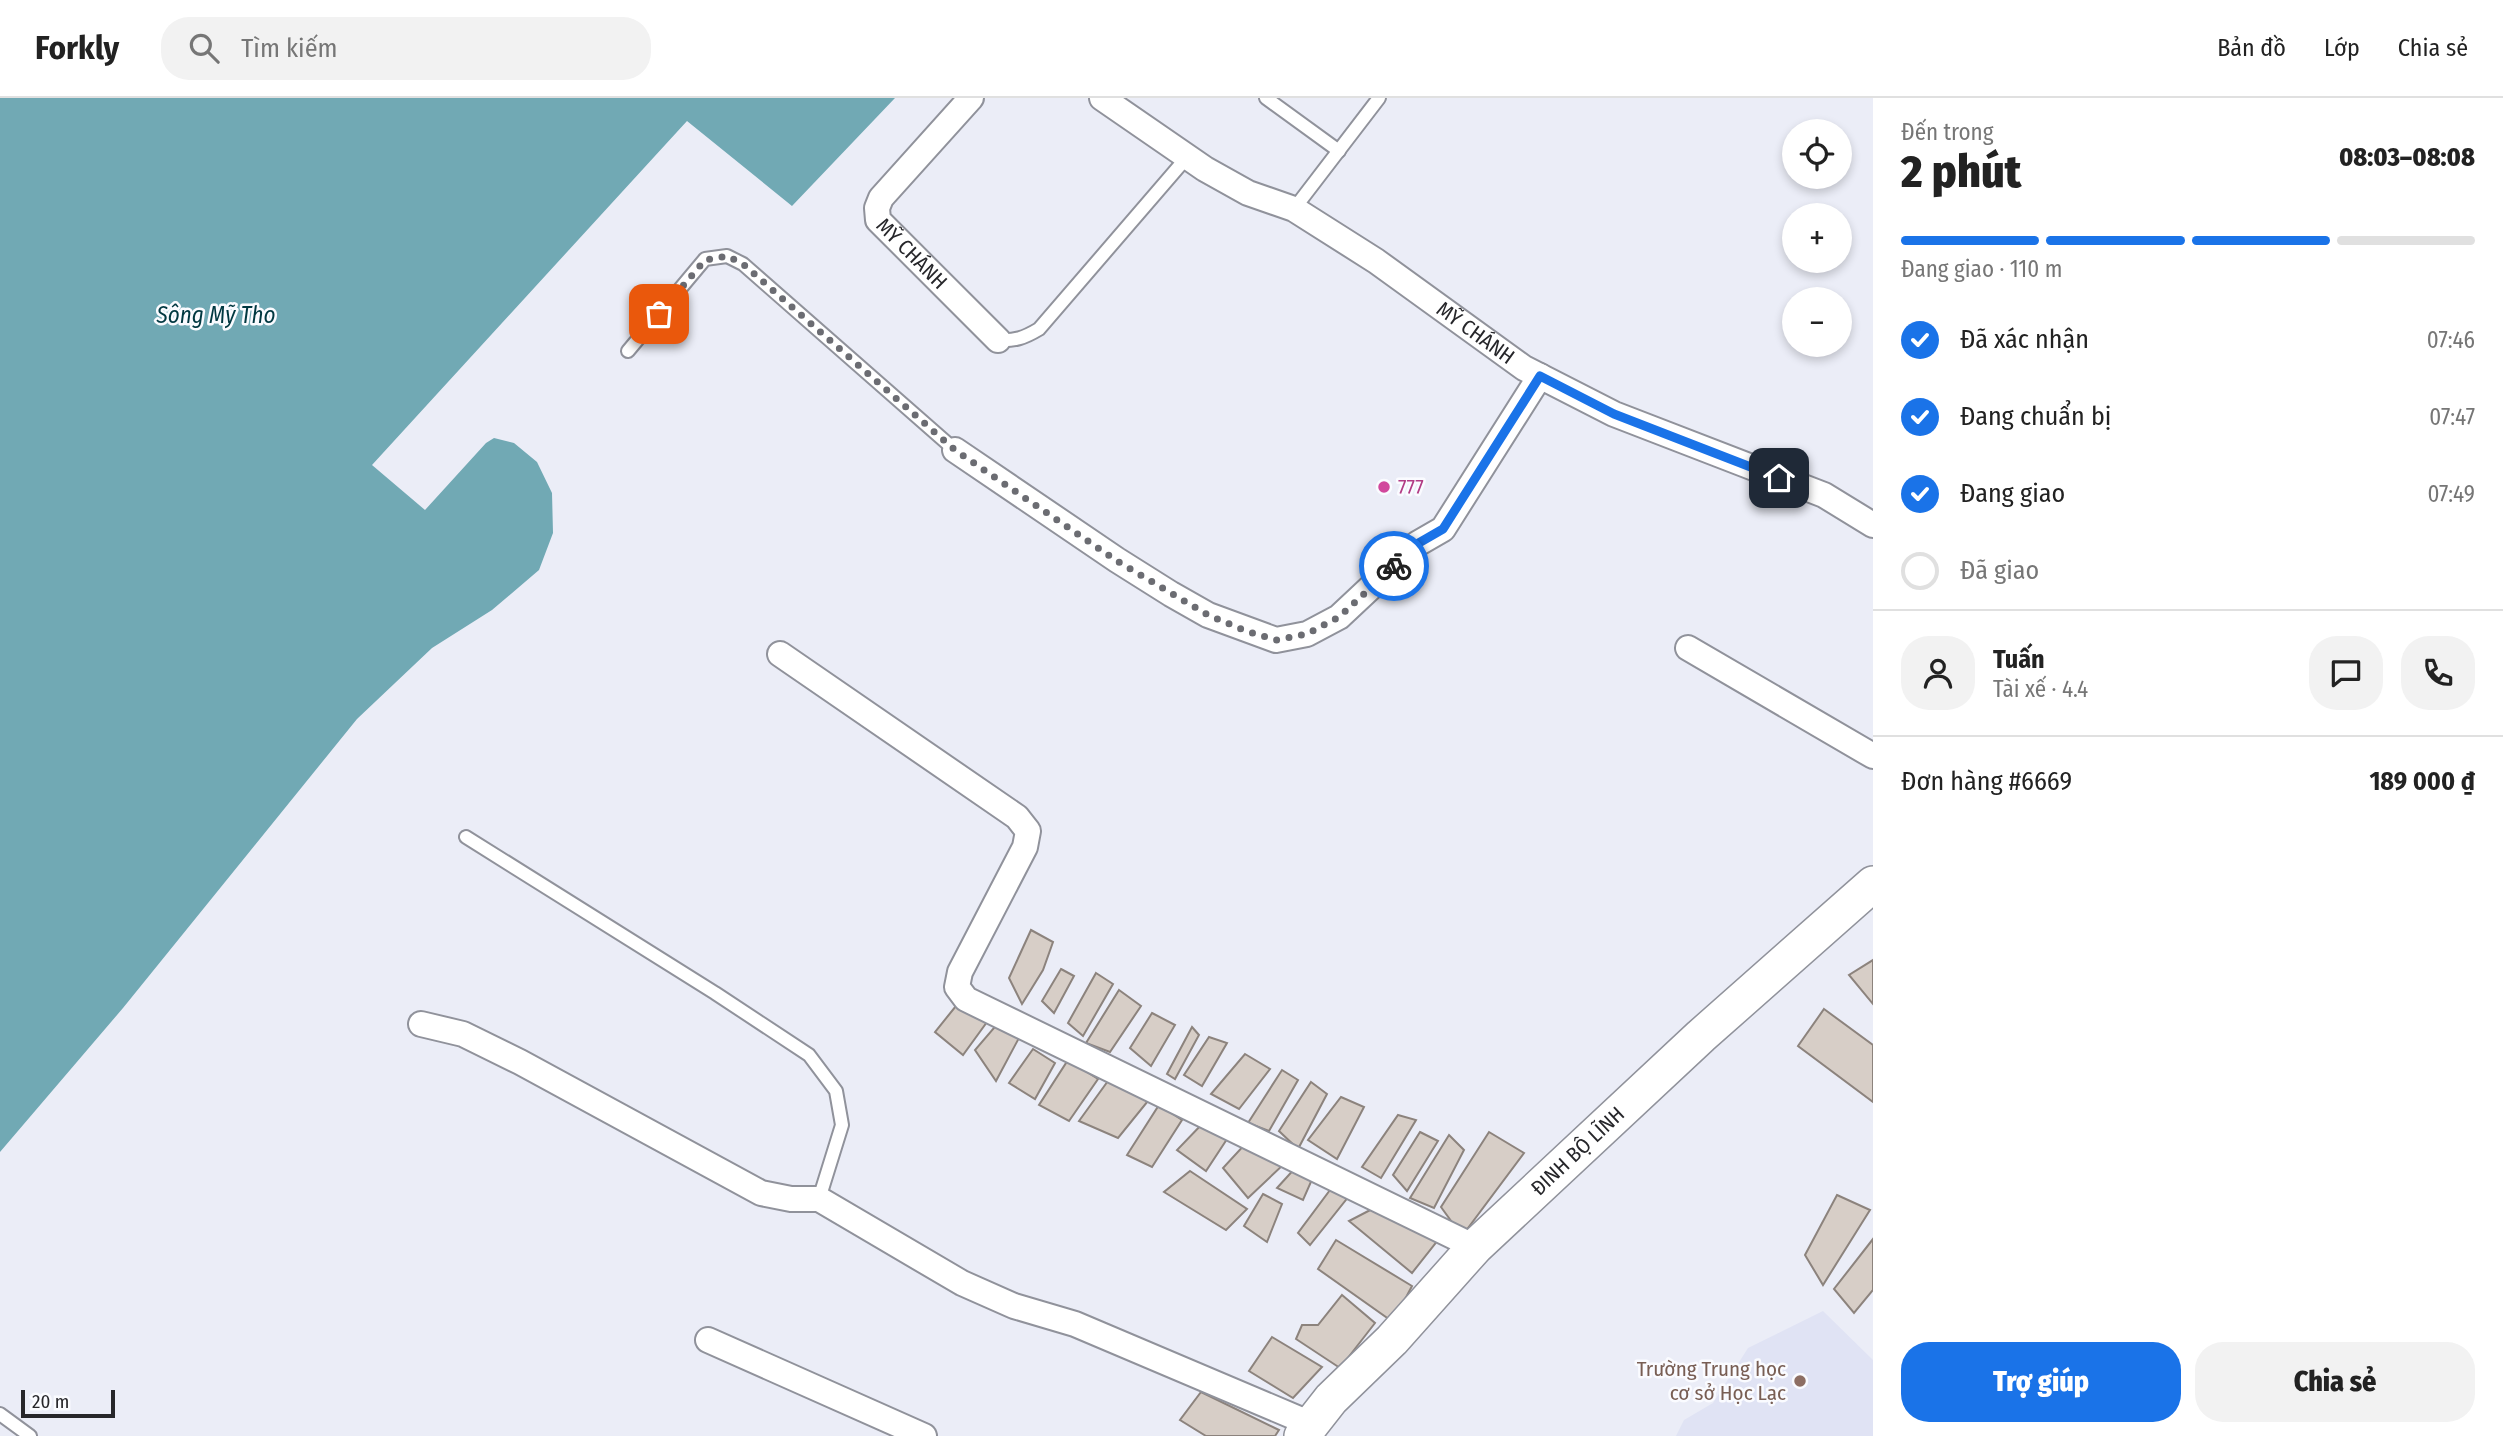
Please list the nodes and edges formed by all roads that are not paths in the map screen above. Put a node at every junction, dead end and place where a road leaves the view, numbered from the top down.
1 (971, 98) edge
2 (1102, 98) edge
3 (1266, 98) edge
4 (1379, 98) edge
5 (1339, 151) junction
6 (1188, 156) junction
7 (1294, 209) junction
8 (998, 340) joint
9 (628, 351) dead end
10 (1540, 376) junction
11 (955, 450) joint
12 (1873, 525) edge
13 (1688, 648) dead end
14 (780, 654) dead end
15 (1873, 756) edge
16 (466, 837) dead end
17 (1873, 884) edge
18 (421, 1024) dead end
19 (819, 1199) junction
20 (1475, 1247) junction
21 (708, 1340) dead end
22 (0, 1414) edge
23 (1307, 1430) edge
24 (30, 1436) edge
25 (924, 1436) edge

1 - 8 street, MỸ CHÁNH
2 - 6 street, MỸ CHÁNH
3 - 5 lane
4 - 5 lane
5 - 7 lane
6 - 7 street, MỸ CHÁNH
6 - 8 lane
7 - 10 street, MỸ CHÁNH
9 - 11 lane
10 - 11 street
10 - 12 street, MỸ CHÁNH
13 - 15 street
14 - 20 street
16 - 19 lane
17 - 20 main road, ĐINH BỘ LĨNH
18 - 19 street
19 - 23 street
20 - 23 main road, ĐINH BỘ LĨNH
21 - 25 street
22 - 24 lane

